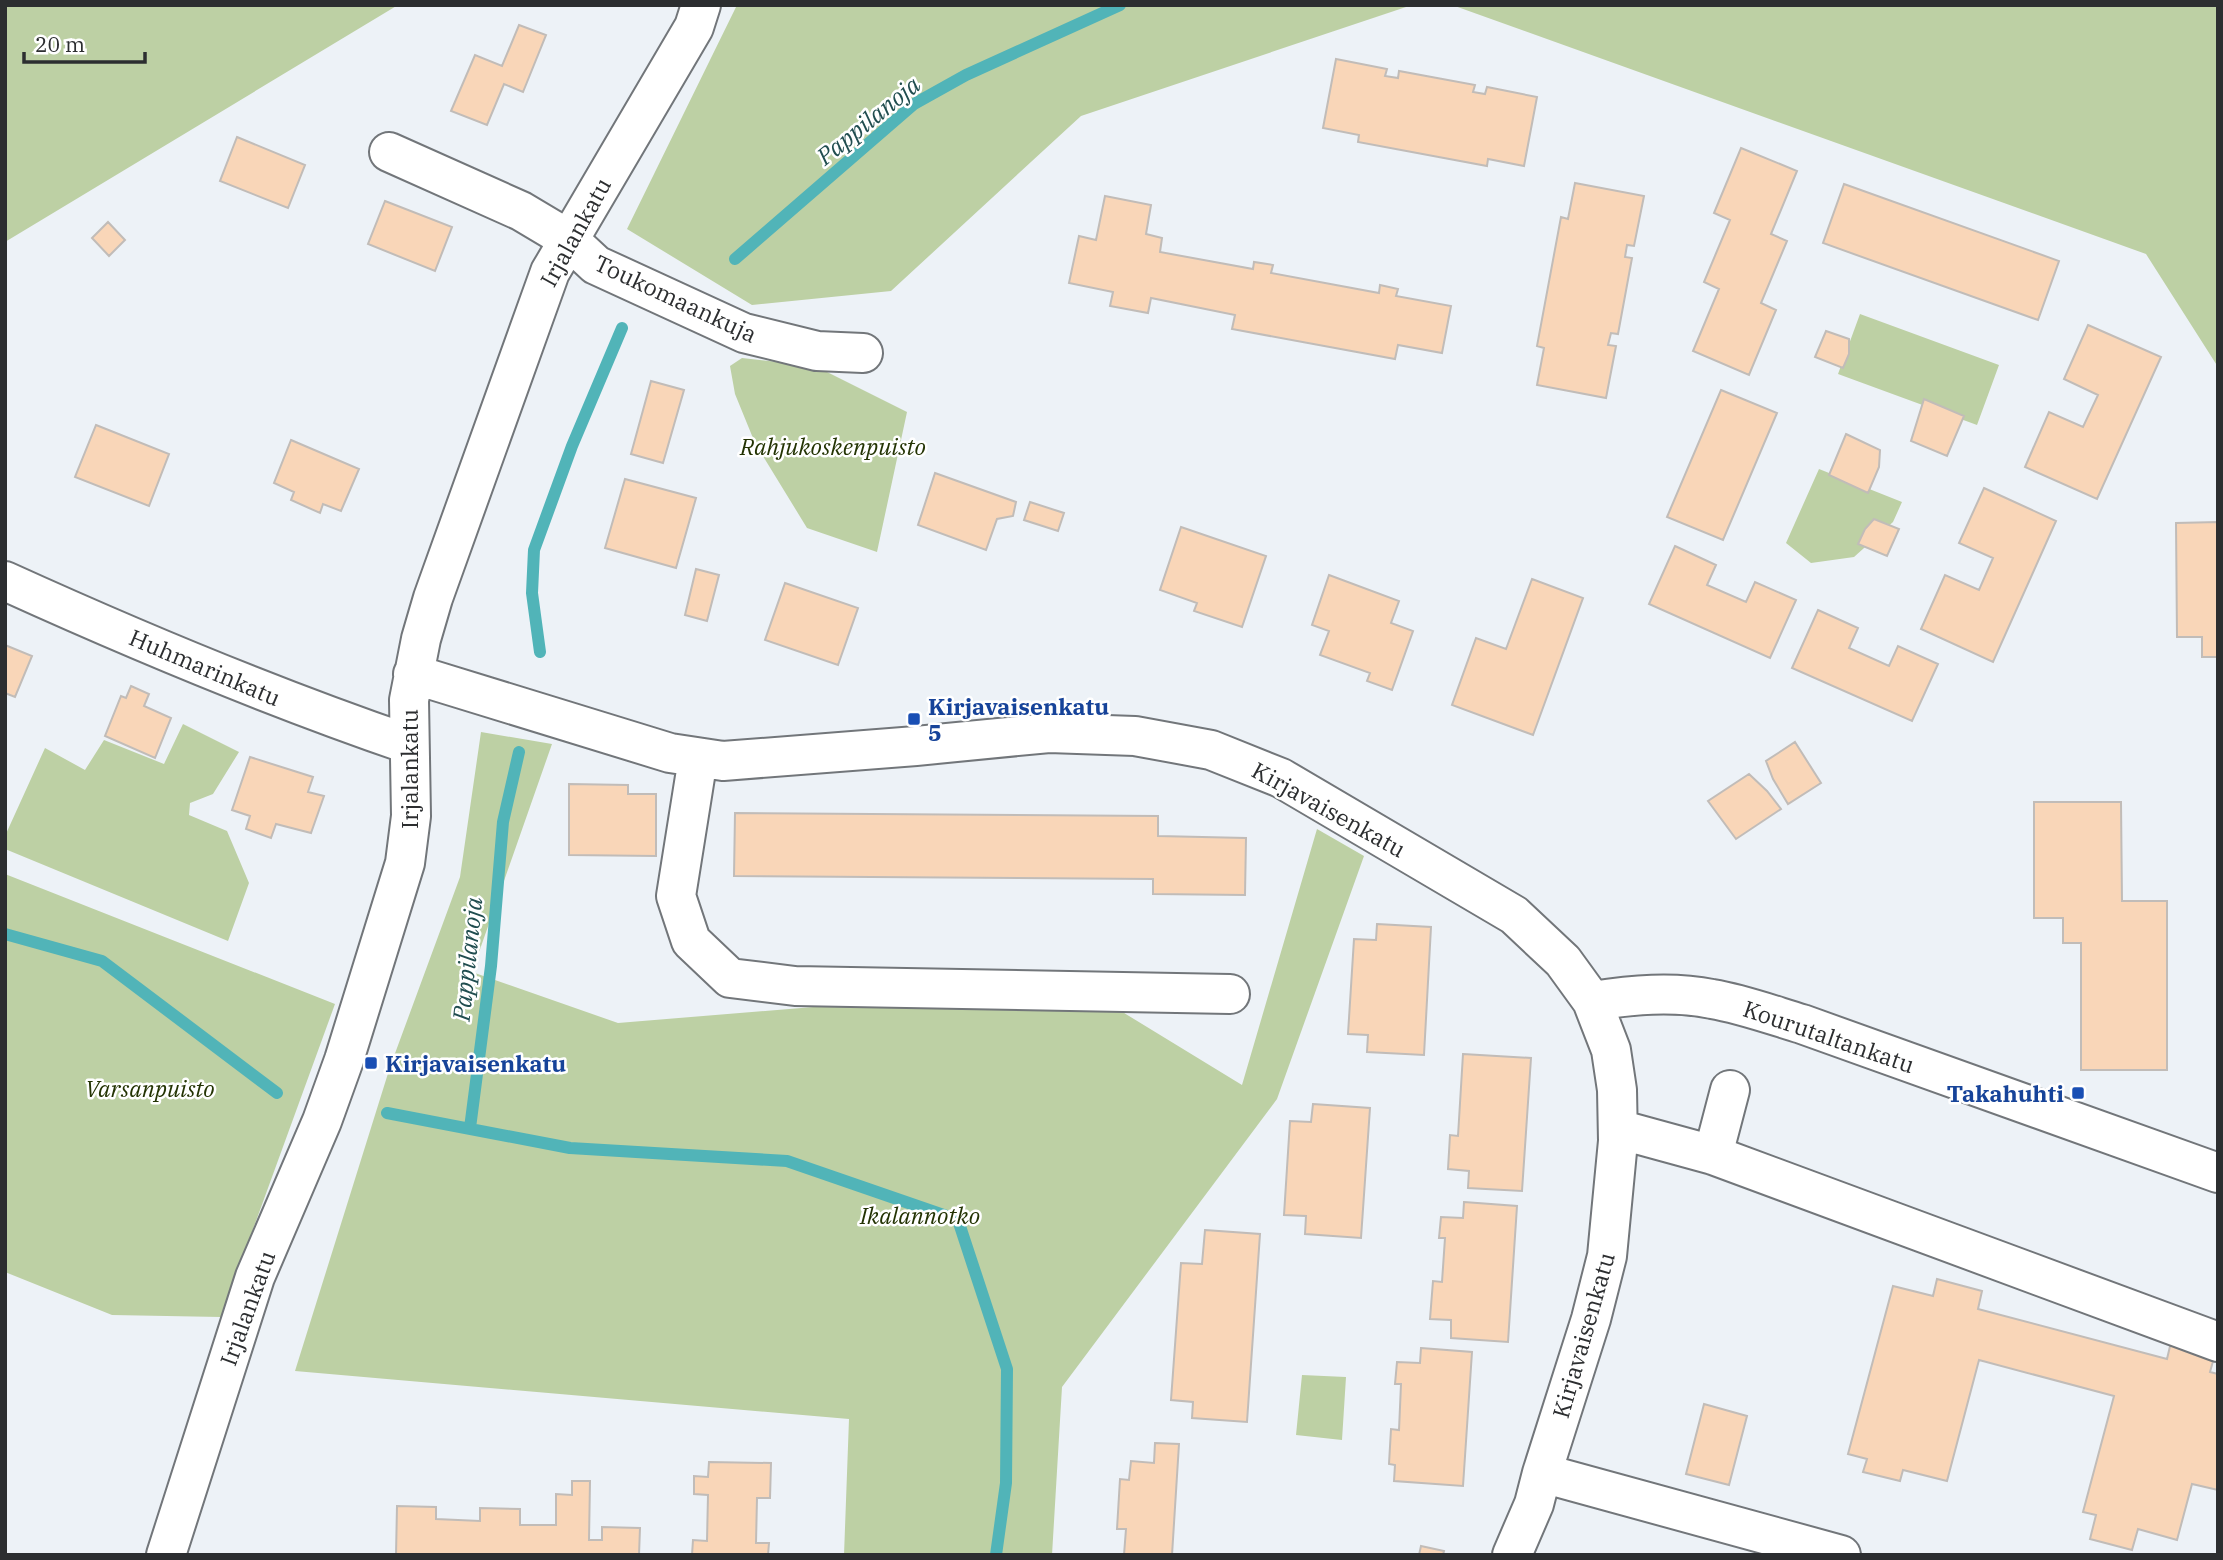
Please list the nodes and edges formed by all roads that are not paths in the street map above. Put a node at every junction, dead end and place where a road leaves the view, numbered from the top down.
1 (701, 5) edge
2 (389, 152) dead end
3 (568, 239) junction
4 (863, 353) dead end
5 (5, 581) edge
6 (413, 674) junction
7 (408, 744) junction
8 (698, 758) junction
9 (1230, 994) dead end
10 (1592, 1001) junction
11 (1730, 1090) dead end
12 (1618, 1129) junction
13 (1713, 1155) junction
14 (2210, 1161) edge
15 (2218, 1342) edge
16 (1542, 1473) junction
17 (166, 1555) edge
18 (1512, 1555) edge
19 (1841, 1555) edge

1 - 3 street, Irjalankatu
2 - 3 street, Toukomaankuja
3 - 4 street, Toukomaankuja
3 - 6 street, Irjalankatu
5 - 7 street, Huhmarinkatu
6 - 7 street, Irjalankatu
6 - 8 street, Kirjavaisenkatu
7 - 17 street, Irjalankatu
8 - 9 street
8 - 10 street, Kirjavaisenkatu
10 - 12 street, Kirjavaisenkatu
10 - 14 street, Kourutaltankatu
11 - 13 street
12 - 13 street
12 - 16 street, Kirjavaisenkatu
13 - 15 street
16 - 18 street, Kirjavaisenkatu
16 - 19 street

